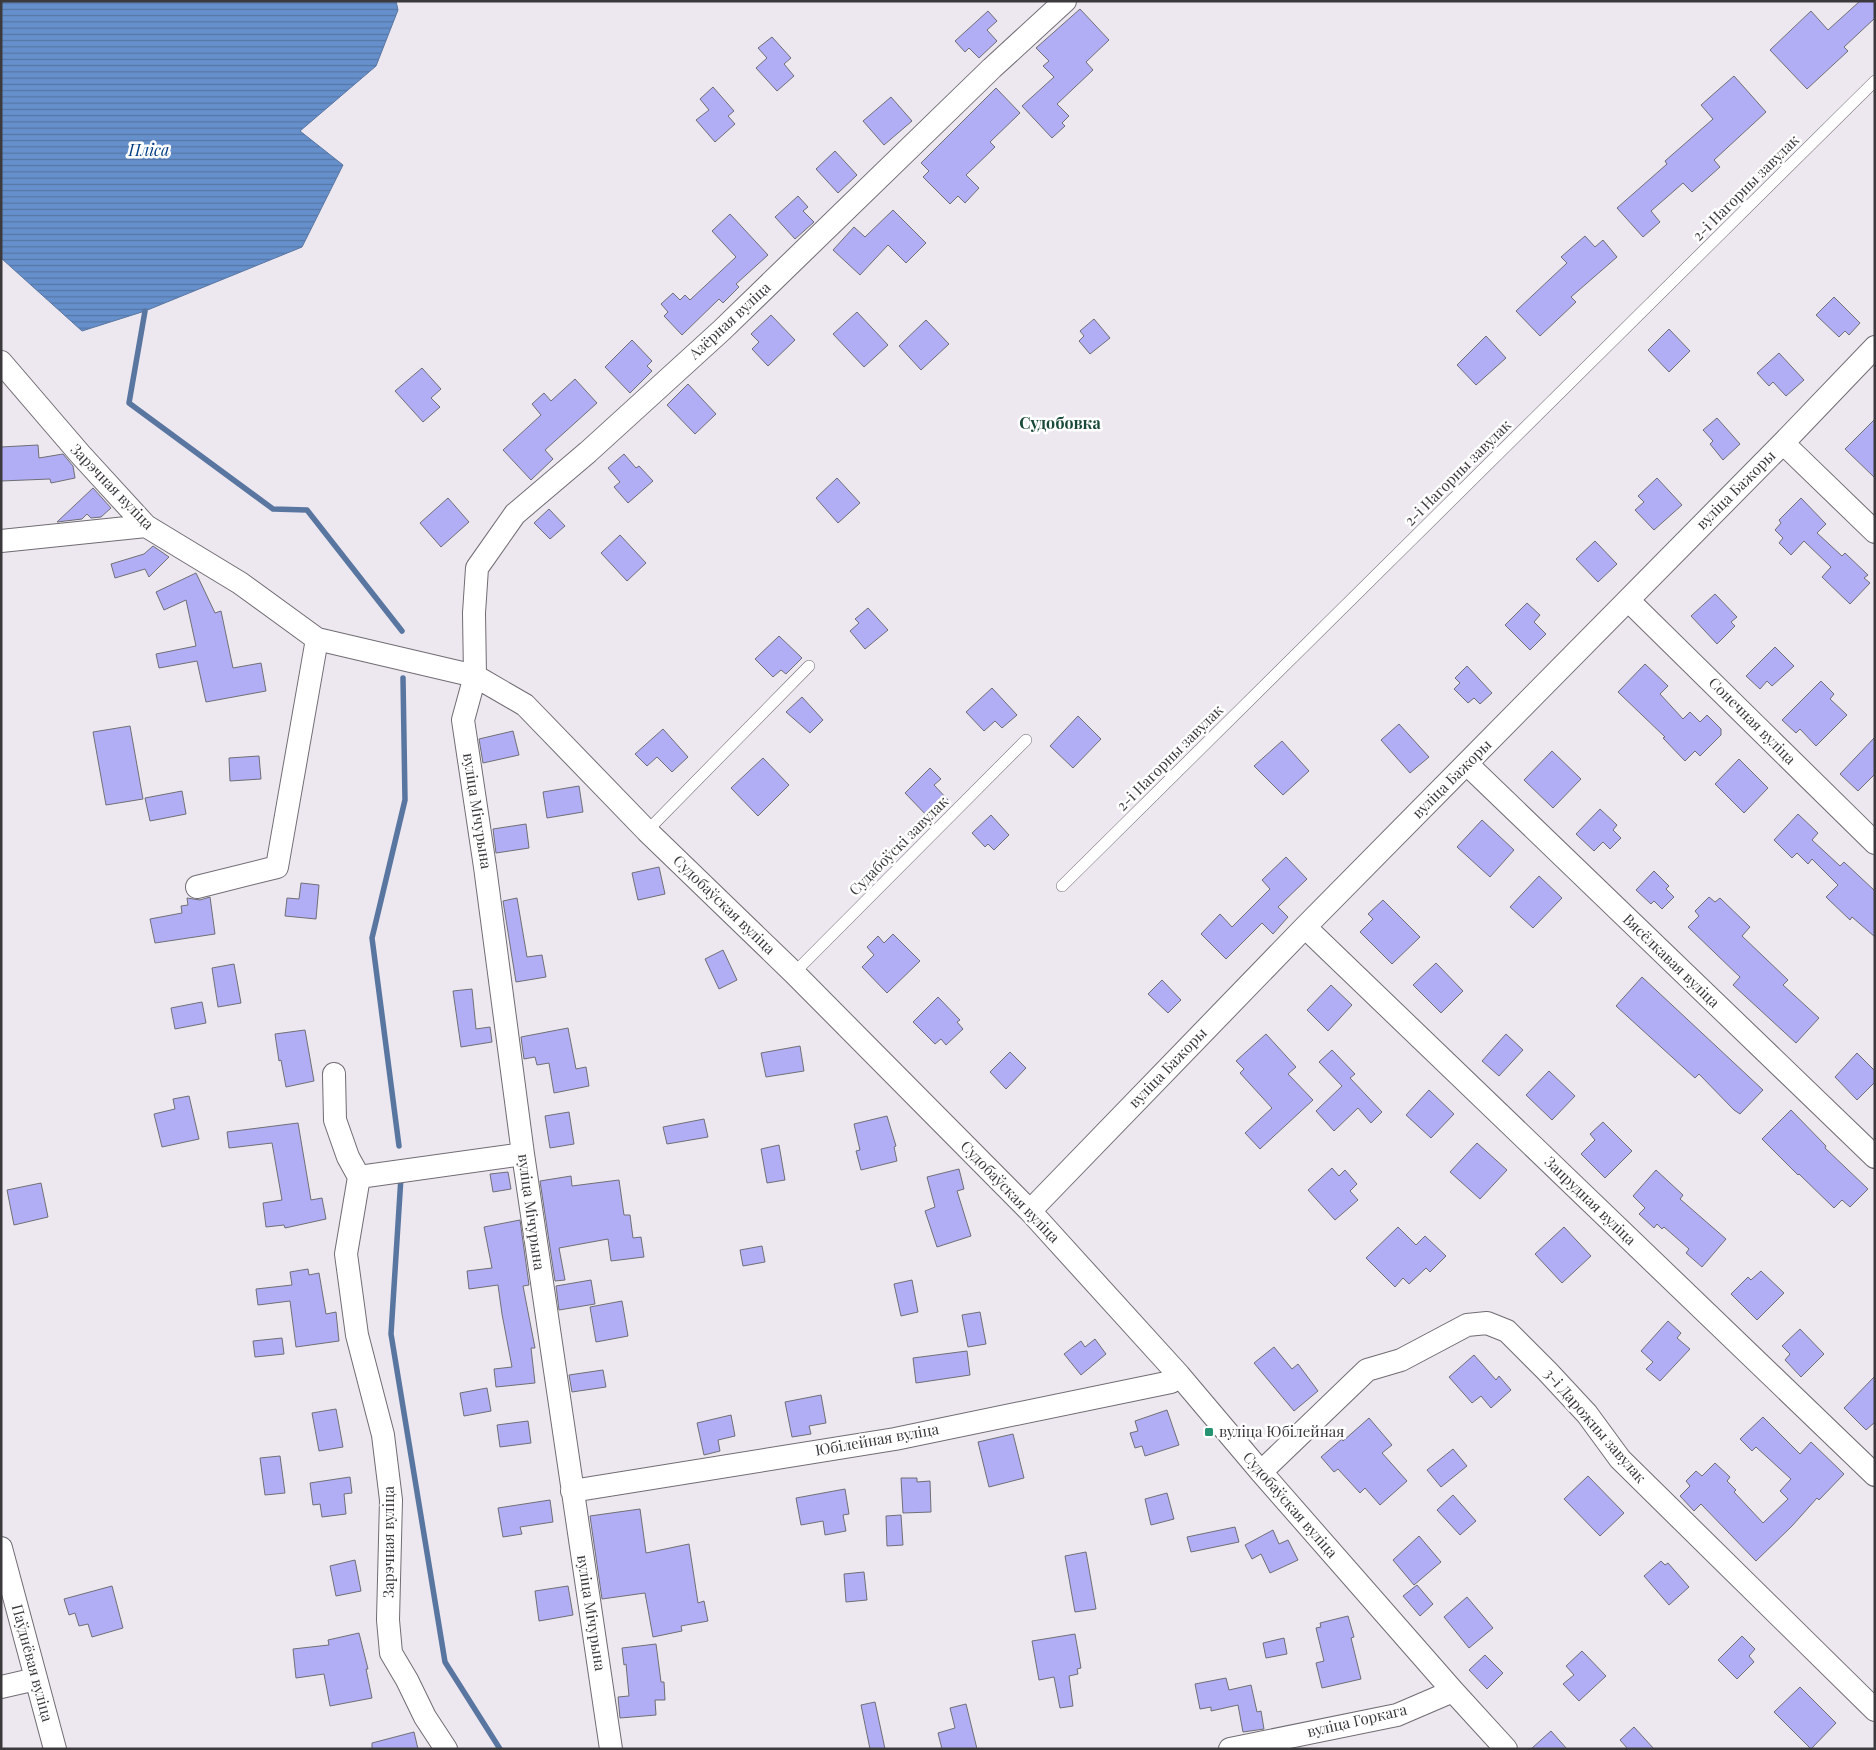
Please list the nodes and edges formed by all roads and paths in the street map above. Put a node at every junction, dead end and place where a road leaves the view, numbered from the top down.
1 (1066, 1) edge
2 (1875, 81) edge
3 (1875, 347) edge
4 (1, 362) edge
5 (1783, 443) junction
6 (146, 526) junction
7 (1875, 532) edge
8 (1, 541) edge
9 (1628, 600) junction
10 (317, 639) junction
11 (809, 666) dead end
12 (474, 676) junction
13 (1026, 740) dead end
14 (1467, 764) junction
15 (646, 831) junction
16 (1875, 843) edge
17 (1062, 886) dead end
18 (197, 887) dead end
19 (1305, 927) junction
20 (794, 973) junction
21 (334, 1074) dead end
22 (523, 1154) junction
23 (1875, 1157) edge
24 (359, 1176) junction
25 (1030, 1211) junction
26 (1179, 1375) junction
27 (1261, 1472) junction
28 (1875, 1474) edge
29 (572, 1491) junction
30 (1, 1548) edge
31 (36, 1679) junction
32 (1, 1687) edge
33 (1452, 1691) junction
34 (1875, 1710) edge
35 (55, 1749) edge
36 (446, 1749) edge
37 (611, 1749) edge
38 (1230, 1749) edge
39 (1506, 1749) edge

1 - 12 street, Азёрная вуліца
2 - 17 lane, 2-і Нагорны завулак
3 - 5 street, вуліца Бажоры
4 - 6 street, Зарэчная вуліца
5 - 7 street
5 - 9 street, вуліца Бажоры
6 - 8 street
6 - 10 street, Зарэчная вуліца
9 - 14 street, вуліца Бажоры
9 - 16 street, Сонечная вуліца
10 - 12 street, Зарэчная вуліца
10 - 18 street
11 - 15 lane
12 - 15 street, Судобаўская вуліца
12 - 22 street, вуліца Мічурына
13 - 20 lane, Судабоўскі завулак
14 - 19 street, вуліца Бажоры
14 - 23 street, Вясёлкавая вуліца
15 - 20 street, Судобаўская вуліца
19 - 25 street, вуліца Бажоры
19 - 28 street, Запрудная вуліца
20 - 25 street, Судобаўская вуліца
21 - 24 street
22 - 24 street
22 - 29 street, вуліца Мічурына
24 - 36 street, Зарэчная вуліца
25 - 26 street, Судобаўская вуліца
26 - 27 street, Судобаўская вуліца
26 - 29 street, Юбілейная вуліца
27 - 33 street, Судобаўская вуліца
27 - 34 street, 3-і Дарожны завулак
29 - 37 street, вуліца Мічурына
30 - 31 street, Паўднёвая вуліца
31 - 32 street
31 - 35 street, Паўднёвая вуліца
33 - 38 street, вуліца Горкага
33 - 39 street, Судобаўская вуліца

